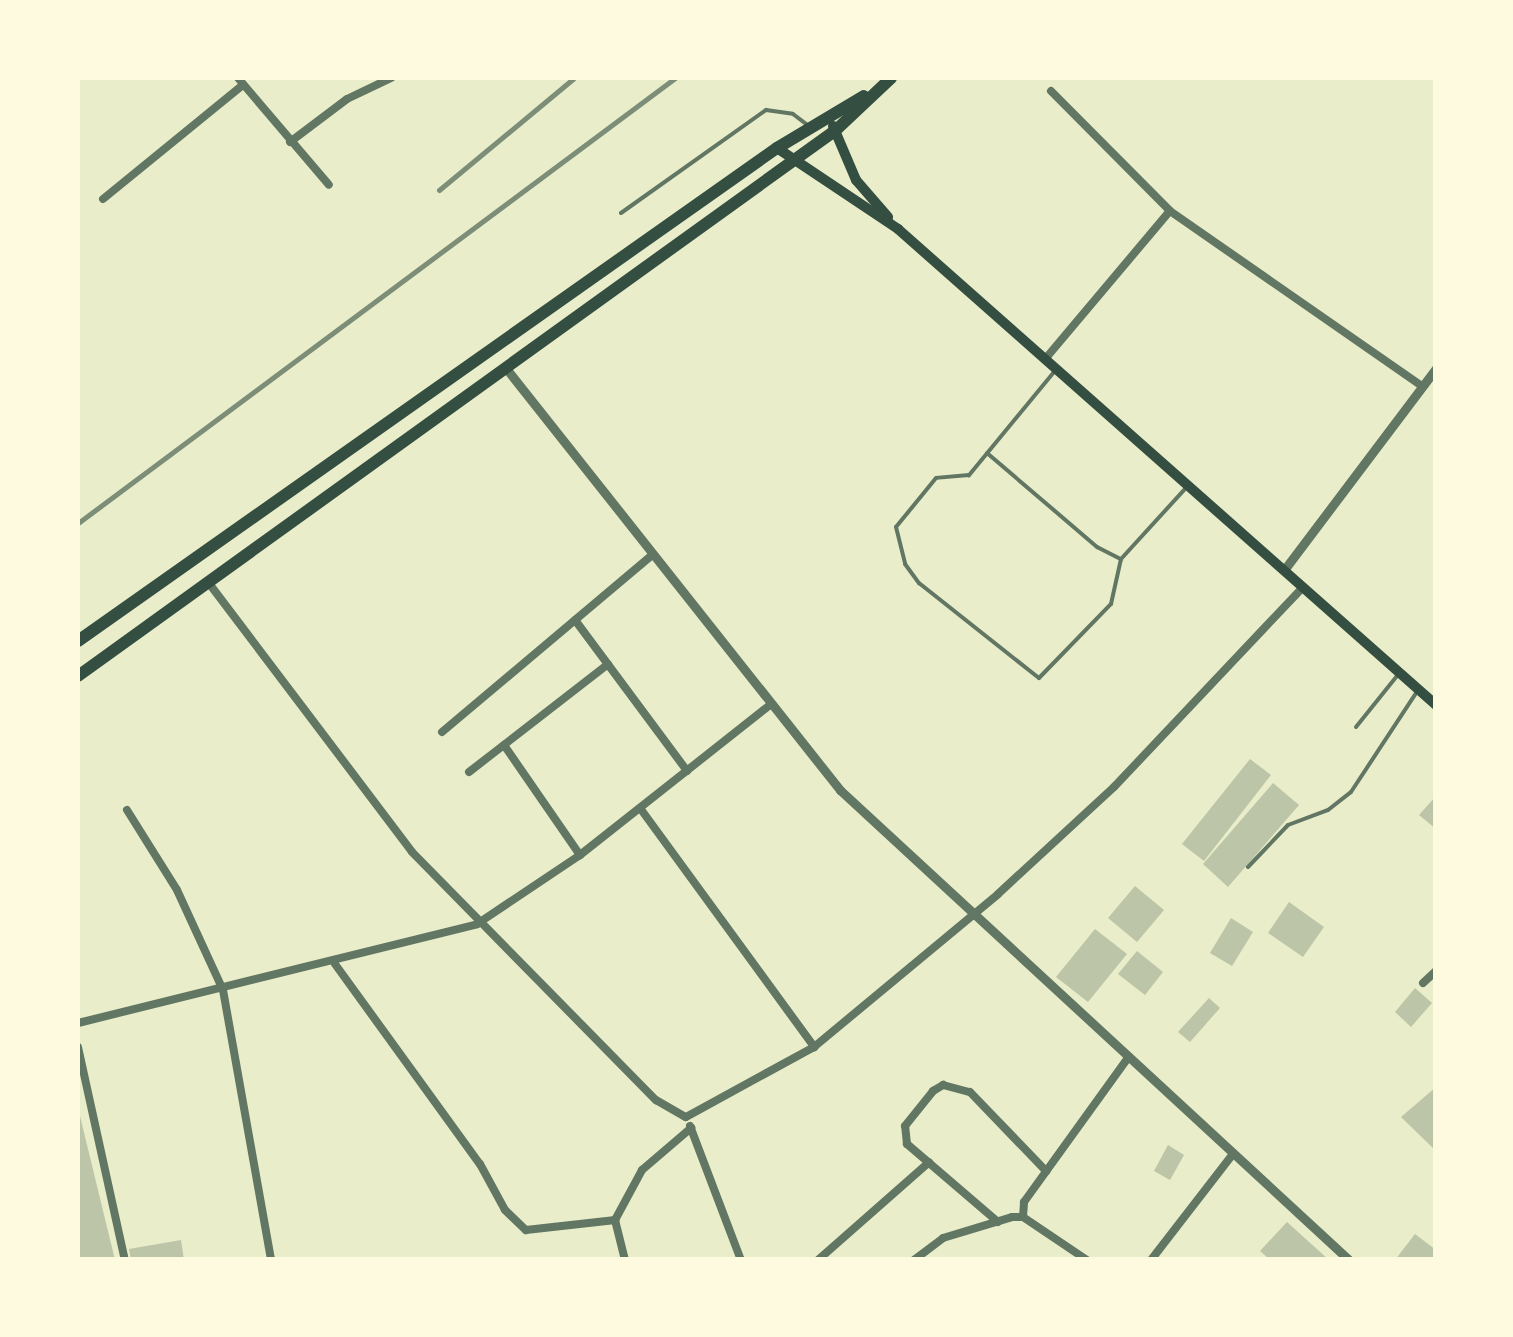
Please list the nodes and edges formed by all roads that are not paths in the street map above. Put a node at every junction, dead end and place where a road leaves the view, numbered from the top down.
1 (391, 78) edge
2 (891, 78) edge
3 (241, 81) edge
4 (1051, 91) dead end
5 (870, 93) junction
6 (827, 114) junction
7 (809, 126) junction
8 (836, 130) junction
9 (290, 142) junction
10 (776, 148) junction
11 (792, 161) junction
12 (329, 185) dead end
13 (103, 199) dead end
14 (1170, 211) junction
15 (621, 213) dead end
16 (898, 230) junction
17 (491, 349) junction
18 (1046, 358) junction
19 (505, 367) junction
20 (1058, 368) junction
21 (1436, 368) edge
22 (1422, 387) junction
23 (987, 453) junction
24 (1188, 485) junction
25 (652, 556) junction
26 (1121, 559) junction
27 (1284, 570) junction
28 (208, 582) junction
29 (1303, 587) junction
30 (576, 620) junction
31 (78, 641) edge
32 (608, 664) junction
33 (1400, 674) junction
34 (78, 676) edge
35 (1418, 690) junction
36 (1436, 705) edge
37 (769, 706) junction
38 (1356, 727) dead end
39 (442, 732) dead end
40 (504, 745) junction
41 (687, 771) junction
42 (468, 772) dead end
43 (640, 808) junction
44 (127, 810) dead end
45 (580, 855) junction
46 (1248, 867) dead end
47 (971, 915) junction
48 (477, 924) junction
49 (335, 964) junction
50 (1436, 970) edge
51 (1424, 983) dead end
52 (223, 990) junction
53 (78, 1023) edge
54 (78, 1047) edge
55 (814, 1047) junction
56 (1128, 1058) junction
57 (686, 1117) junction
58 (691, 1128) junction
59 (1233, 1154) junction
60 (929, 1162) junction
61 (1046, 1172) junction
62 (1023, 1217) junction
63 (615, 1220) junction
64 (998, 1222) junction
65 (125, 1260) edge
66 (271, 1260) edge
67 (626, 1260) edge
68 (742, 1260) edge
69 (818, 1260) edge
70 (914, 1260) edge
71 (1087, 1260) edge
72 (1151, 1260) edge
73 (1349, 1260) edge

1 - 9 street
2 - 5 highway
3 - 9 street
3 - 13 street
4 - 14 street
5 - 6 highway
5 - 8 highway
6 - 7 highway
6 - 8 main road
7 - 10 highway
7 - 15 lane
8 - 11 highway
8 - 16 main road
9 - 12 street
10 - 11 main road
10 - 17 highway
11 - 16 main road
11 - 19 highway
14 - 18 street
14 - 22 street
16 - 18 main road
17 - 19 street
17 - 31 highway
18 - 20 main road
19 - 25 street
19 - 28 highway
20 - 23 lane
20 - 24 main road
21 - 22 street
22 - 27 street
23 - 26 lane
23 - 26 lane
24 - 26 lane
24 - 27 main road
25 - 30 street
25 - 37 street
27 - 29 main road
28 - 34 highway
28 - 48 street
29 - 33 main road
29 - 47 street
30 - 32 street
30 - 39 street
32 - 40 street
32 - 41 street
33 - 35 main road
33 - 38 lane
35 - 36 main road
35 - 46 lane
37 - 41 street
37 - 47 street
40 - 42 street
40 - 45 street
41 - 43 street
43 - 45 street
43 - 55 street
44 - 52 street
45 - 48 street
47 - 55 street
47 - 56 street
48 - 49 street
48 - 57 street
49 - 52 street
49 - 63 street
50 - 51 street
52 - 53 street
52 - 66 street
54 - 65 street
55 - 57 street
56 - 59 street
56 - 61 street
57 - 58 street
58 - 63 street
58 - 68 street
59 - 72 street
59 - 73 street
60 - 61 street
60 - 64 street
60 - 69 street
61 - 62 street
62 - 64 street
62 - 71 street
63 - 67 street
64 - 70 street

